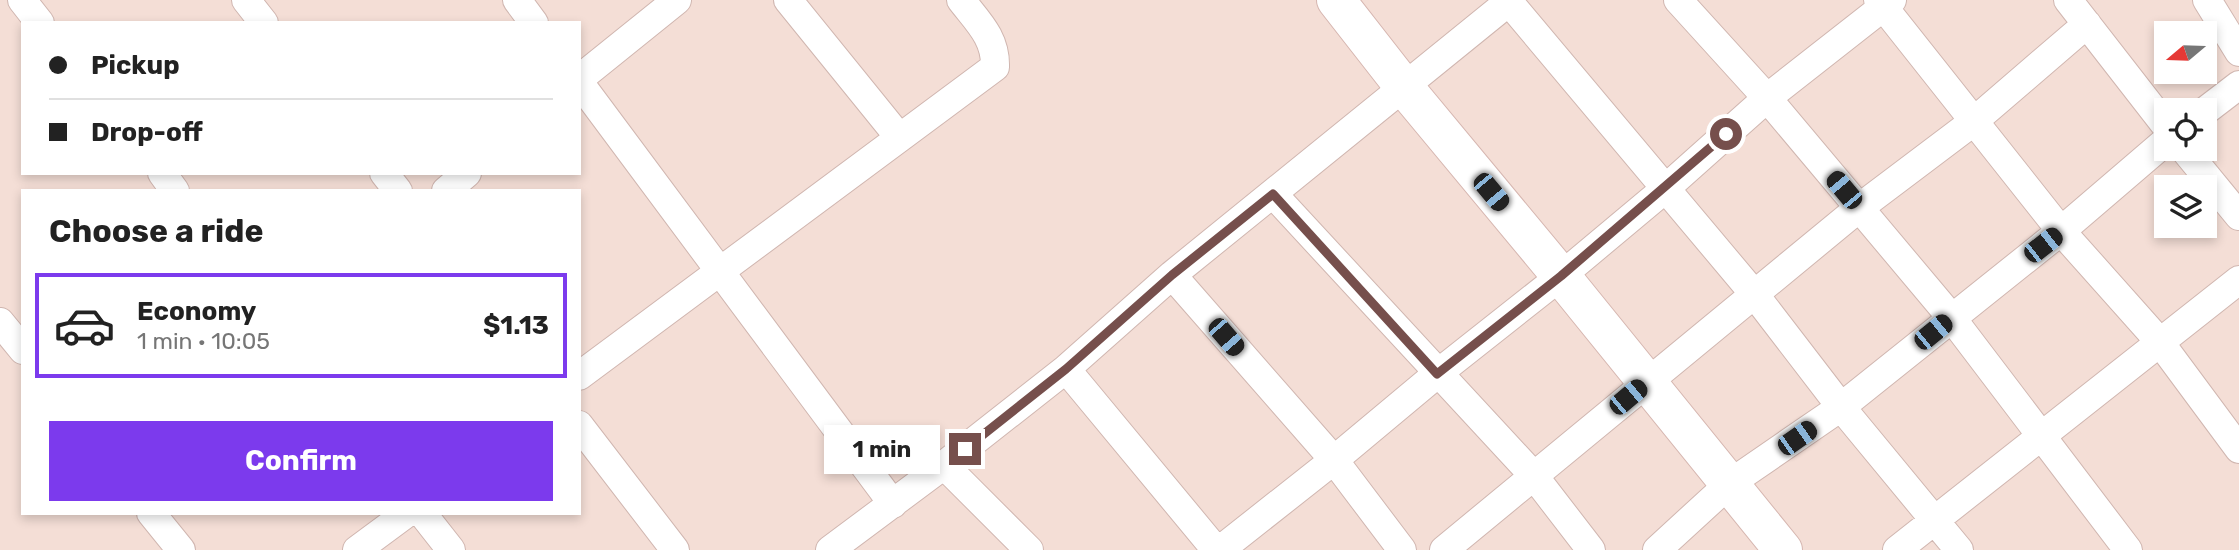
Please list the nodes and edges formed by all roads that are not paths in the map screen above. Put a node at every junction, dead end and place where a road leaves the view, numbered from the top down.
1 (22, 0) edge
2 (246, 0) edge
3 (517, 0) edge
4 (677, 0) edge
5 (788, 0) edge
6 (961, 0) edge
7 (1336, 0) edge
8 (1678, 0) edge
9 (2068, 0) edge
10 (2207, 0) edge
11 (1510, 1) edge
12 (1885, 2) edge
13 (38, 21) edge
14 (262, 21) edge
15 (533, 21) edge
16 (2087, 24) junction
17 (2239, 52) edge
18 (581, 78) edge
19 (581, 83) edge
20 (2239, 85) edge
21 (1404, 87) junction
22 (1768, 98) junction
23 (2217, 102) edge
24 (2154, 111) edge
25 (1973, 122) junction
26 (899, 138) junction
27 (2154, 151) edge
28 (2194, 161) edge
29 (386, 175) edge
30 (465, 175) edge
31 (396, 189) edge
32 (448, 189) edge
33 (1665, 189) junction
34 (1273, 194) junction
35 (1859, 208) junction
36 (2239, 216) edge
37 (2061, 231) junction
38 (720, 273) junction
39 (1172, 275) junction
40 (1561, 276) junction
41 (2239, 280) edge
42 (1755, 295) junction
43 (1951, 317) junction
44 (0, 322) edge
45 (2159, 341) junction
46 (21, 348) edge
47 (1066, 369) junction
48 (1437, 374) junction
49 (581, 375) edge
50 (1647, 381) junction
51 (1841, 407) junction
52 (581, 428) edge
53 (2042, 437) junction
54 (2239, 449) edge
55 (1334, 460) junction
56 (944, 464) junction
57 (1534, 476) junction
58 (1729, 484) junction
59 (893, 504) junction
60 (153, 515) edge
61 (404, 515) edge
62 (424, 515) edge
63 (1936, 521) junction
64 (843, 546) edge
65 (181, 550) edge
66 (357, 550) edge
67 (450, 550) edge
68 (675, 550) edge
69 (1029, 550) edge
70 (1218, 550) edge
71 (1402, 550) edge
72 (1444, 550) edge
73 (1591, 550) edge
74 (1657, 550) edge
75 (1783, 550) edge
76 (1897, 550) edge
77 (1959, 550) edge
78 (2128, 550) edge

1 - 13 street
2 - 14 street
3 - 15 street
4 - 18 street
5 - 26 street
6 - 26 street
7 - 21 street
8 - 22 street
9 - 16 street
10 - 17 street
11 - 21 street
11 - 33 street
12 - 22 street
12 - 25 street
16 - 24 street
16 - 25 street
19 - 38 street
20 - 23 street
21 - 34 street
21 - 40 street
22 - 33 street
22 - 35 street
25 - 35 street
25 - 37 street
26 - 38 street
27 - 37 street
28 - 36 street
29 - 31 street
30 - 32 street
33 - 40 street
33 - 42 street
34 - 39 street
34 - 48 street
35 - 42 street
35 - 43 street
37 - 43 street
37 - 45 street
38 - 49 street
38 - 59 street
39 - 47 street
39 - 55 street
40 - 48 street
40 - 50 street
41 - 45 street
42 - 50 street
42 - 51 street
43 - 51 street
43 - 53 street
44 - 46 street
45 - 53 street
45 - 54 street
47 - 56 street
47 - 70 street
48 - 55 street
48 - 57 street
50 - 57 street
50 - 58 street
51 - 58 street
51 - 63 street
52 - 68 street
53 - 63 street
53 - 78 street
55 - 70 street
55 - 71 street
56 - 59 street
56 - 69 street
57 - 72 street
57 - 73 street
58 - 74 street
58 - 75 street
59 - 64 street
60 - 65 street
61 - 66 street
62 - 67 street
63 - 76 street
63 - 77 street

